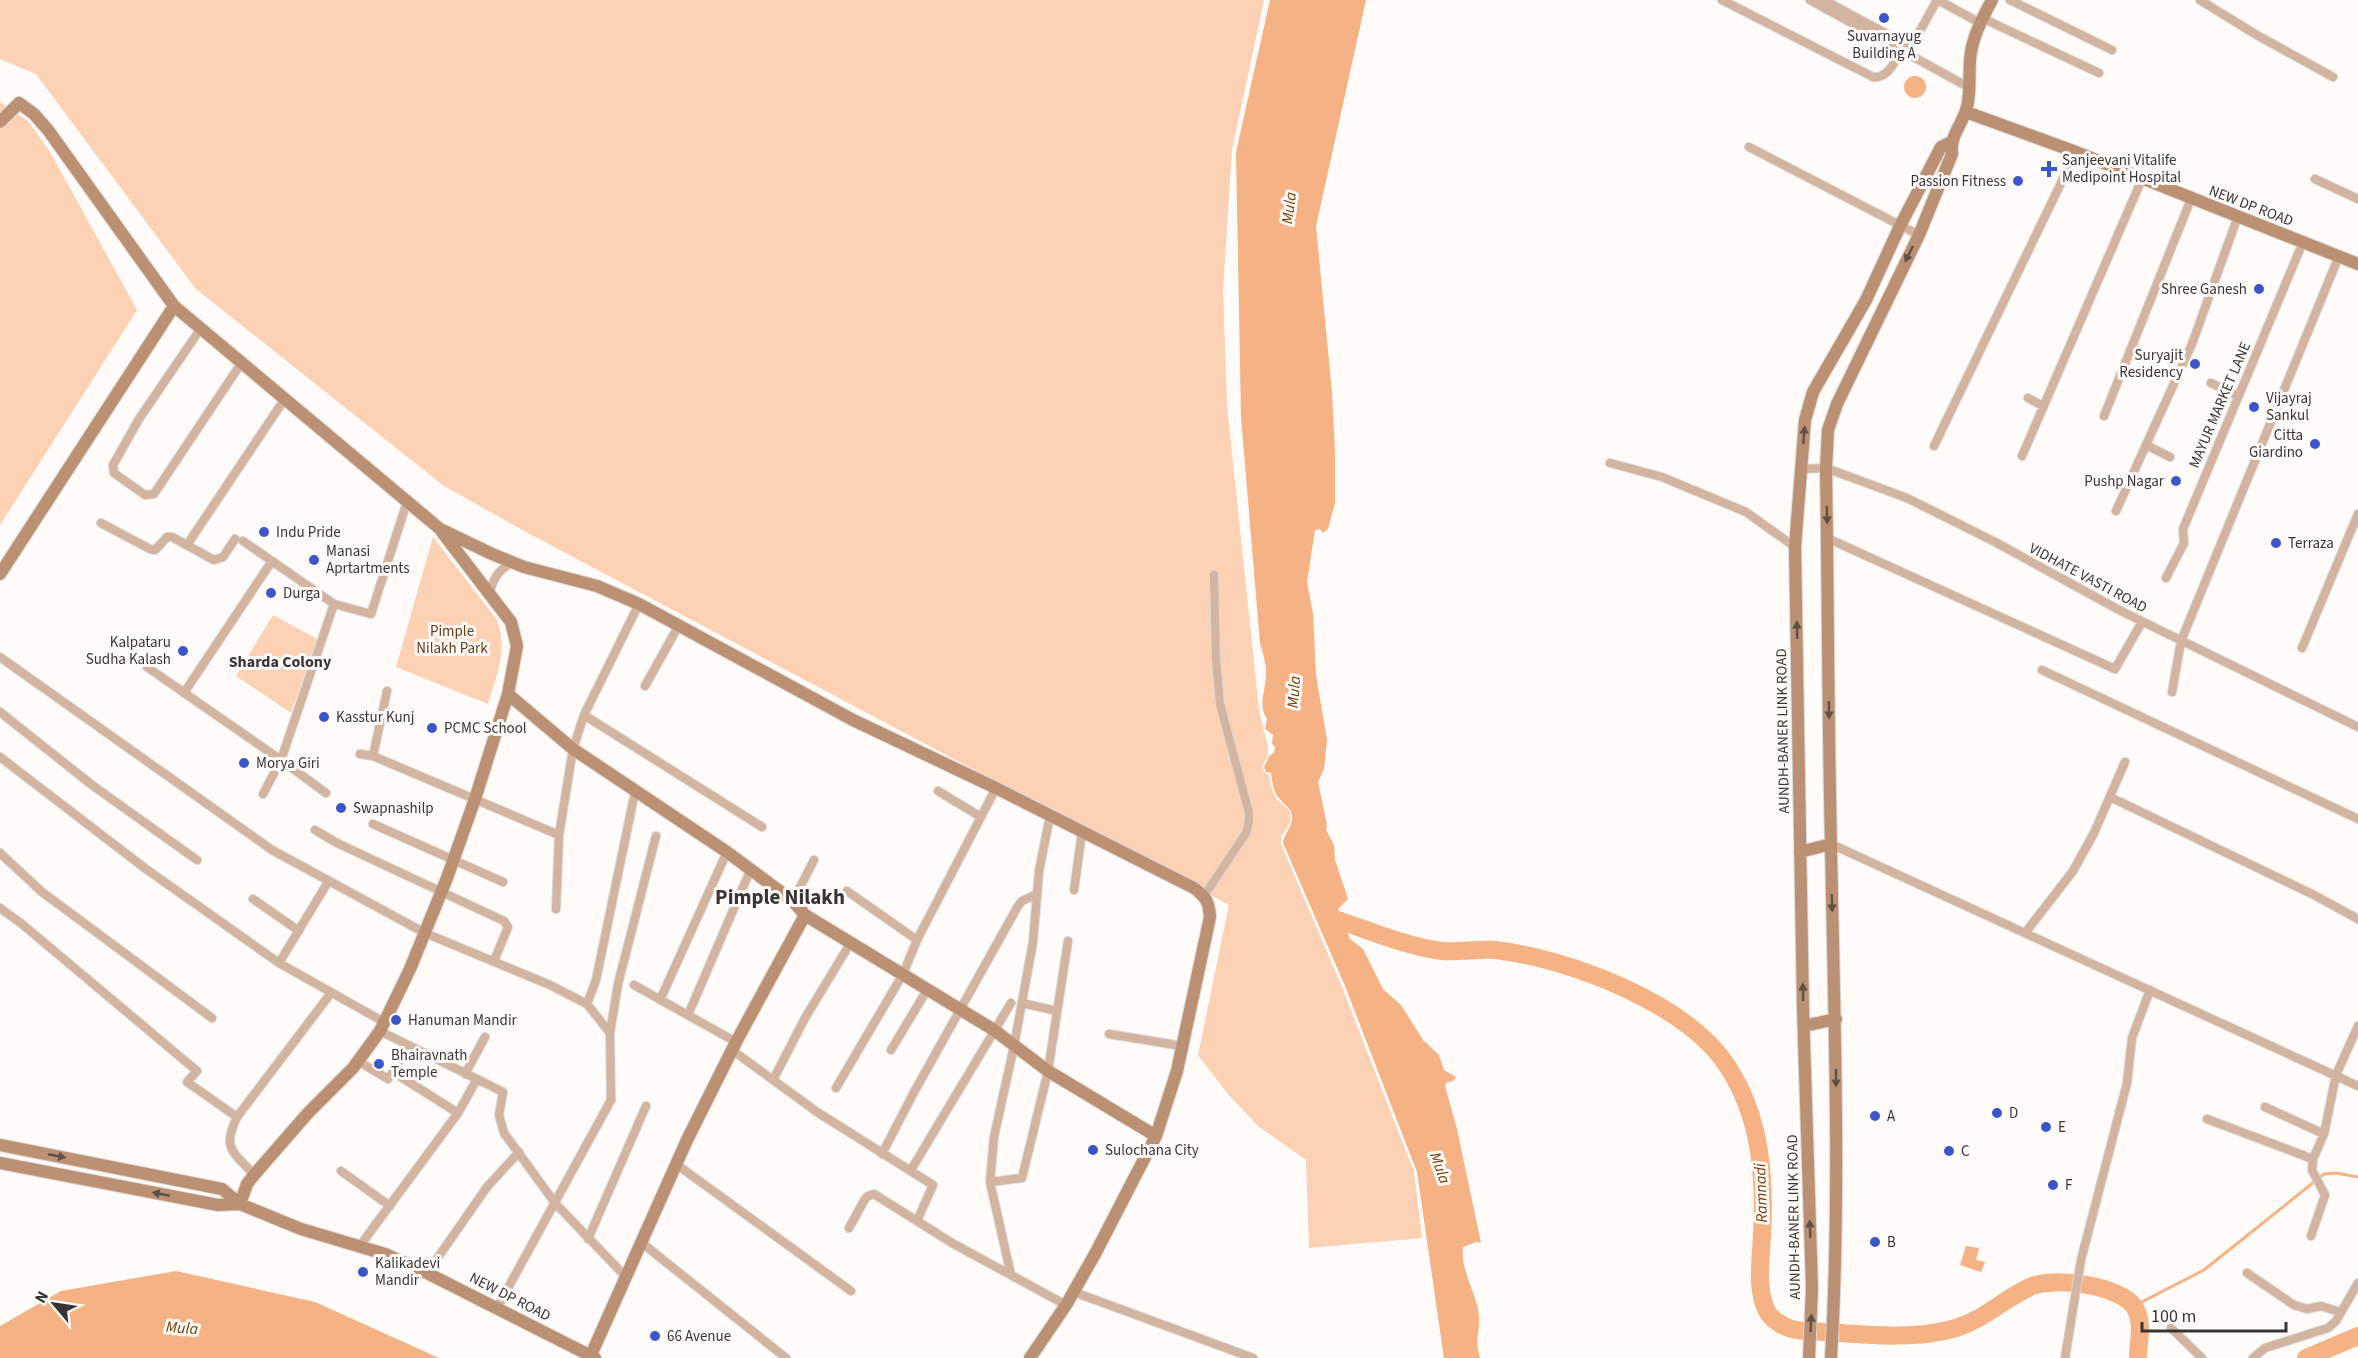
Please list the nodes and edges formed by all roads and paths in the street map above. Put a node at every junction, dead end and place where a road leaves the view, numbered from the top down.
1 (1722, 0) edge
2 (1810, 0) edge
3 (1824, 0) edge
4 (1938, 0) edge
5 (1946, 0) edge
6 (1992, 0) edge
7 (2010, 0) edge
8 (2200, 0) edge
9 (1981, 20) junction
10 (1902, 50) junction
11 (2112, 50) dead end
12 (2099, 74) dead end
13 (2332, 77) dead end
14 (1970, 88) junction
15 (1966, 112) junction
16 (0, 122) edge
17 (1950, 142) junction
18 (1749, 147) dead end
19 (2076, 152) junction
20 (2142, 178) junction
21 (2315, 179) dead end
22 (2191, 199) junction
23 (2358, 199) edge
24 (2238, 216) junction
25 (1900, 226) junction
26 (1919, 235) junction
27 (2303, 242) junction
28 (2339, 256) junction
29 (2358, 264) edge
30 (174, 306) junction
31 (201, 328) junction
32 (242, 362) junction
33 (2211, 383) dead end
34 (2238, 396) junction
35 (2028, 398) dead end
36 (284, 400) junction
37 (2043, 406) junction
38 (2104, 416) dead end
39 (2146, 445) junction
40 (1934, 446) dead end
41 (2022, 456) dead end
42 (2170, 457) dead end
43 (1610, 464) dead end
44 (1826, 468) junction
45 (1802, 470) junction
46 (407, 502) junction
47 (2116, 511) dead end
48 (2358, 514) edge
49 (102, 523) dead end
50 (440, 529) junction
51 (1827, 538) junction
52 (187, 545) junction
53 (1795, 547) junction
54 (272, 561) junction
55 (512, 562) junction
56 (0, 574) edge
57 (1214, 575) dead end
58 (2166, 578) dead end
59 (490, 594) junction
60 (334, 604) junction
61 (639, 604) junction
62 (2142, 622) junction
63 (679, 625) junction
64 (2181, 641) junction
65 (2302, 648) dead end
66 (0, 657) edge
67 (147, 667) dead end
68 (2042, 670) dead end
69 (645, 686) dead end
70 (387, 691) dead end
71 (2172, 692) dead end
72 (184, 693) junction
73 (508, 694) junction
74 (0, 712) edge
75 (584, 715) junction
76 (2358, 727) edge
77 (573, 749) junction
78 (360, 754) dead end
79 (373, 756) junction
80 (0, 757) edge
81 (281, 760) junction
82 (2125, 762) dead end
83 (996, 788) junction
84 (938, 790) dead end
85 (635, 792) junction
86 (326, 793) dead end
87 (263, 794) dead end
88 (2110, 797) junction
89 (475, 800) junction
90 (1050, 816) junction
91 (981, 818) junction
92 (2358, 819) edge
93 (373, 824) dead end
94 (762, 827) dead end
95 (315, 830) dead end
96 (1082, 832) junction
97 (560, 835) junction
98 (656, 836) dead end
99 (1831, 844) junction
100 (727, 852) junction
101 (1800, 852) junction
102 (0, 853) edge
103 (197, 860) dead end
104 (814, 860) dead end
105 (453, 861) junction
106 (750, 871) junction
107 (328, 882) junction
108 (503, 882) dead end
109 (1074, 890) dead end
110 (847, 891) dead end
111 (442, 892) junction
112 (1037, 894) junction
113 (1204, 896) junction
114 (253, 899) dead end
115 (793, 901) junction
116 (0, 908) edge
117 (556, 909) dead end
118 (805, 915) junction
119 (2358, 919) edge
120 (299, 931) junction
121 (425, 933) junction
122 (2025, 933) junction
123 (917, 940) junction
124 (1068, 941) dead end
125 (851, 942) junction
126 (494, 961) junction
127 (279, 963) junction
128 (903, 974) junction
129 (634, 985) dead end
130 (927, 990) junction
131 (2150, 990) junction
132 (331, 993) junction
133 (660, 999) junction
134 (1011, 1003) dead end
135 (1022, 1003) junction
136 (586, 1004) junction
137 (960, 1010) junction
138 (1057, 1011) junction
139 (688, 1015) junction
140 (212, 1018) dead end
141 (1836, 1019) junction
142 (1804, 1026) junction
143 (2358, 1026) edge
144 (382, 1027) junction
145 (994, 1030) junction
146 (610, 1033) junction
147 (1109, 1034) dead end
148 (485, 1037) dead end
149 (408, 1045) junction
150 (734, 1046) junction
151 (1014, 1046) junction
152 (1182, 1046) junction
153 (891, 1050) dead end
154 (358, 1060) junction
155 (1048, 1071) junction
156 (393, 1072) junction
157 (465, 1074) junction
158 (2336, 1075) junction
159 (477, 1079) junction
160 (773, 1080) junction
161 (2358, 1086) edge
162 (836, 1088) dead end
163 (646, 1106) dead end
164 (2265, 1107) dead end
165 (458, 1113) junction
166 (237, 1117) junction
167 (2207, 1119) dead end
168 (2324, 1134) junction
169 (1156, 1136) junction
170 (0, 1145) edge
171 (519, 1152) junction
172 (882, 1154) junction
173 (2313, 1159) junction
174 (0, 1162) edge
175 (676, 1164) junction
176 (910, 1170) junction
177 (340, 1171) dead end
178 (254, 1175) junction
179 (990, 1182) junction
180 (555, 1203) junction
181 (240, 1204) junction
182 (390, 1206) junction
183 (917, 1221) junction
184 (849, 1228) dead end
185 (2311, 1236) dead end
186 (588, 1239) junction
187 (642, 1243) junction
188 (358, 1247) junction
189 (427, 1273) junction
190 (2247, 1273) dead end
191 (1011, 1275) junction
192 (626, 1277) junction
193 (2358, 1283) edge
194 (851, 1291) dead end
195 (1074, 1292) junction
196 (1066, 1305) junction
197 (497, 1308) junction
198 (2340, 1312) junction
199 (2171, 1328) dead end
200 (593, 1356) edge
201 (786, 1358) edge
202 (1029, 1358) edge
203 (1254, 1358) edge
204 (1809, 1358) edge
205 (1831, 1358) edge
206 (2065, 1358) edge
207 (2202, 1358) edge
208 (2253, 1358) edge

1 - 10 street
2 - 10 street
3 - 4 street
4 - 9 street
5 - 9 street
6 - 9 street, AUNDH-BANER LINK ROAD
7 - 11 street
8 - 13 street
9 - 12 street
9 - 14 street, AUNDH-BANER LINK ROAD
10 - 14 street
14 - 15 street, AUNDH-BANER LINK ROAD
15 - 17 street, AUNDH-BANER LINK ROAD
15 - 19 street, NEW DP ROAD
16 - 30 street
17 - 25 street, AUNDH-BANER LINK ROAD
17 - 26 street, AUNDH-BANER LINK ROAD
18 - 25 street
19 - 20 street, NEW DP ROAD
19 - 40 street
20 - 22 street, NEW DP ROAD
20 - 37 street
21 - 23 street
22 - 24 street, NEW DP ROAD
22 - 38 street
24 - 27 street, NEW DP ROAD
24 - 39 street
25 - 26 street
45 -> 25 street, AUNDH-BANER LINK ROAD
26 -> 44 street, AUNDH-BANER LINK ROAD
27 - 28 street, NEW DP ROAD
27 - 34 street, MAYUR MARKET LANE
28 - 29 street, NEW DP ROAD
28 - 64 street
30 - 31 street
30 - 56 street
31 - 32 street
31 - 32 street
32 - 36 street
33 - 34 street
34 - 58 street, MAYUR MARKET LANE
35 - 37 street
36 - 46 street
36 - 52 street
37 - 41 street
39 - 42 street
39 - 47 street
43 - 53 street
44 - 45 street, VIDHATE VASTI ROAD
44 -> 51 street, AUNDH-BANER LINK ROAD
44 - 62 street, VIDHATE VASTI ROAD
45 - 53 street, AUNDH-BANER LINK ROAD
46 - 50 street
46 - 60 street
48 - 65 street
49 - 52 street
50 - 55 street
50 - 59 street
51 - 62 street
51 -> 99 street, AUNDH-BANER LINK ROAD
52 - 54 street
101 -> 53 street, AUNDH-BANER LINK ROAD
54 - 60 street
54 - 72 street
55 - 59 street
55 - 61 street
57 - 113 street
59 - 73 street
60 - 81 street
61 - 63 street
61 - 75 street
62 - 64 street, VIDHATE VASTI ROAD
63 - 69 street
63 - 83 street
64 - 71 street
64 - 76 street, VIDHATE VASTI ROAD
66 - 107 street
67 - 72 street
68 - 92 street
70 - 79 street
72 - 81 street
73 - 77 street
73 - 89 street
74 - 103 street
75 - 77 street
75 - 94 street
77 - 85 street
77 - 97 street
78 - 79 street
79 - 89 street
80 - 127 street
81 - 86 street
81 - 87 street
82 - 88 street
83 - 90 street
83 - 91 street
84 - 91 street
85 - 100 street
85 - 136 street
88 - 119 street
88 - 122 street
89 - 97 street
89 - 105 street
90 - 96 street
90 - 112 street
91 - 123 street
93 - 105 street
95 - 111 street
96 - 109 street
96 - 113 street
97 - 117 street
98 - 146 street
99 - 101 street
99 - 122 street
99 -> 141 street, AUNDH-BANER LINK ROAD
100 - 106 street
100 - 133 street
142 -> 101 street, AUNDH-BANER LINK ROAD
102 - 140 street
104 - 115 street
105 - 108 street
105 - 111 street
106 - 115 street
106 - 139 street
107 - 120 street
107 - 121 street
110 - 123 street
111 - 121 street
111 - 126 street
112 - 135 street
112 - 137 street
113 - 152 street
114 - 120 street
115 - 118 street
116 - 166 street
118 - 125 street
118 - 150 street
120 - 127 street
121 - 126 street
121 - 144 street
122 - 131 street
123 - 128 street
124 - 138 street
125 - 128 street
125 - 160 street
126 - 136 street
127 - 132 street
128 - 130 street
128 - 162 street
129 - 133 street
130 - 137 street
130 - 153 street
131 - 158 street
131 - 206 street
132 - 144 street
132 - 166 street
133 - 139 street
134 - 145 street
135 - 138 street
135 - 151 street
136 - 146 street
137 - 145 street
137 - 172 street
138 - 155 street
139 - 150 street
141 - 142 street
141 -> 205 street, AUNDH-BANER LINK ROAD
204 -> 142 street, AUNDH-BANER LINK ROAD
143 - 158 street
144 - 149 street
144 - 154 street
145 - 151 street
145 - 176 street
146 - 180 street
147 - 152 street
148 - 157 street
149 - 156 street
149 - 157 street
150 - 160 street
150 - 175 street
151 - 155 street
151 - 179 street
152 - 169 street
154 - 156 street
154 - 178 street
155 - 169 street
155 - 179 street
156 - 165 street
157 - 159 street
158 - 161 street
158 - 168 street
159 - 165 street
159 - 171 street
160 - 172 street
163 - 186 street
164 - 168 street
165 - 182 street
166 - 178 street
167 - 173 street
168 - 173 street
169 - 195 street
170 -> 181 street, NEW DP ROAD
171 - 180 street
171 - 189 street
172 - 176 street
173 - 185 street
181 -> 174 street, NEW DP ROAD
175 - 187 street
175 - 194 street
176 - 183 street
177 - 182 street
178 - 181 street
179 - 191 street
180 - 186 street
180 - 197 street
181 - 188 street, NEW DP ROAD
182 - 188 street
183 - 184 street
183 - 191 street
186 - 192 street
187 - 192 street
187 - 201 street
188 - 189 street, NEW DP ROAD
189 - 197 street, NEW DP ROAD
190 - 198 street
191 - 196 street
192 - 200 street
193 - 198 street
195 - 196 street
195 - 203 street
196 - 202 street
197 - 200 street, NEW DP ROAD
198 - 208 street
199 - 207 street

